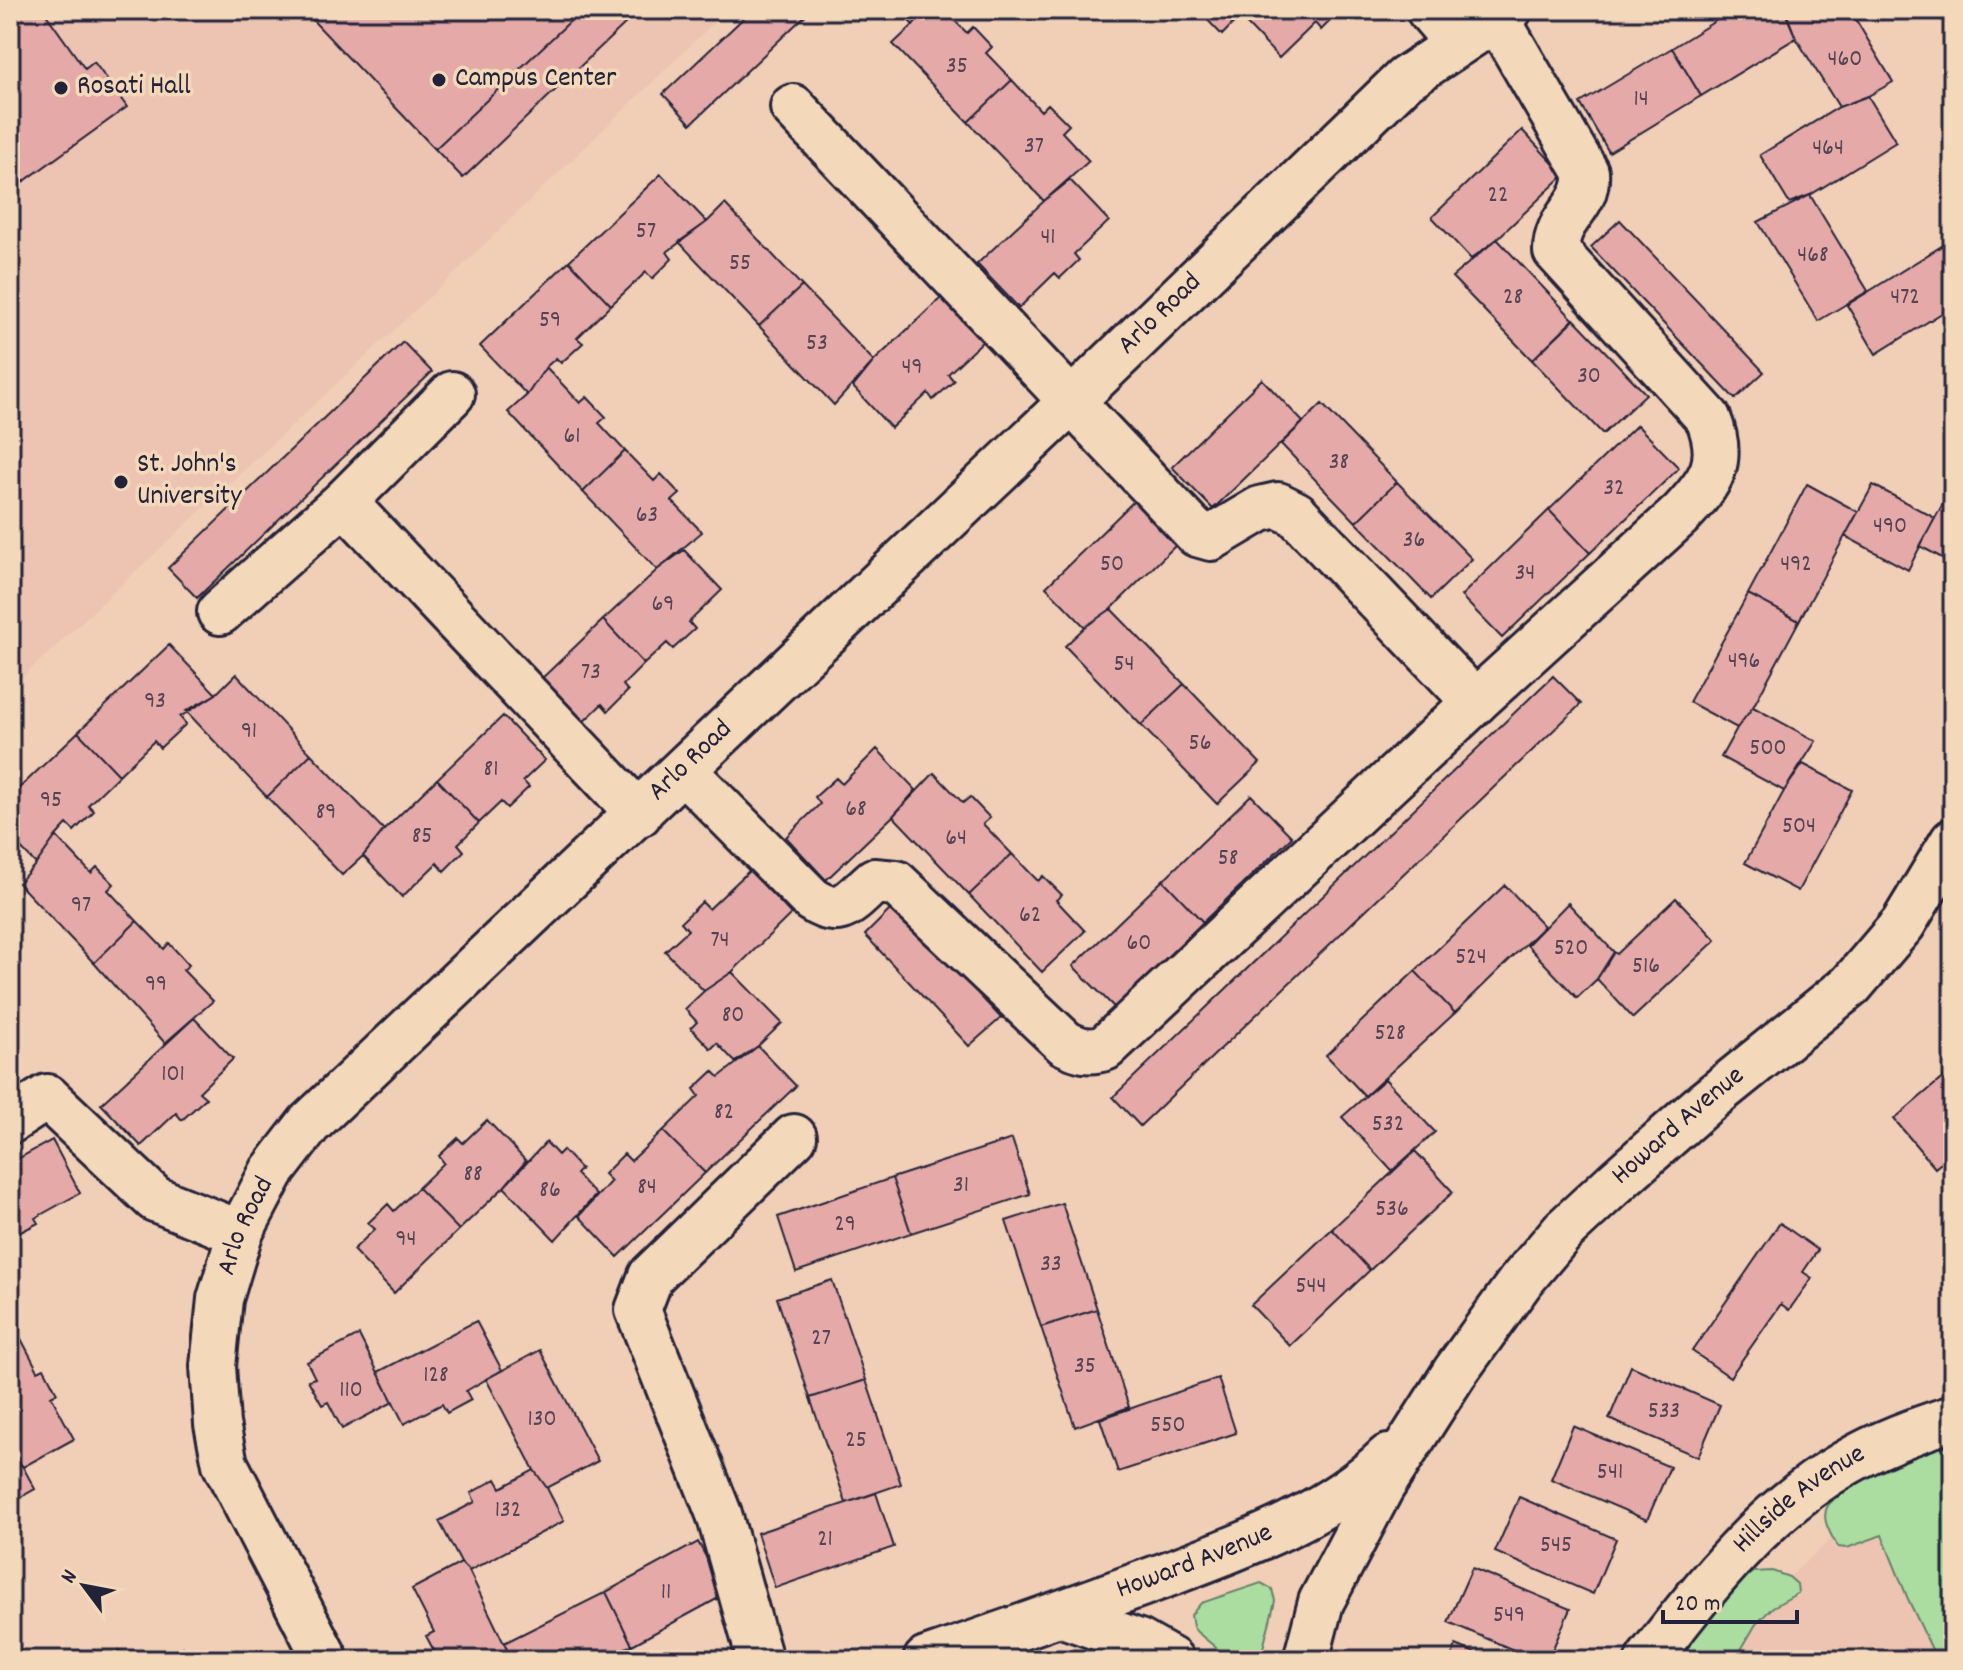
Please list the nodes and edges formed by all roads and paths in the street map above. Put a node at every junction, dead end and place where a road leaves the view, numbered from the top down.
1 (1429, 10) edge
2 (1502, 14) edge
3 (1457, 43) junction
4 (793, 107) dead end
5 (452, 394) dead end
6 (1073, 400) junction
7 (344, 502) junction
8 (220, 612) dead end
9 (1475, 702) junction
10 (684, 771) junction
11 (639, 814) junction
12 (1953, 841) edge
13 (10, 1121) edge
14 (794, 1137) dead end
15 (240, 1233) junction
16 (1953, 1418) edge
17 (1419, 1428) junction
18 (1060, 1614) junction
19 (326, 1660) edge
20 (760, 1660) edge
21 (926, 1660) edge
22 (1171, 1660) edge
23 (1306, 1660) edge
24 (1648, 1660) edge

1 - 3 street
2 - 3 street, Arlo Road
2 - 9 street
3 - 6 street, Arlo Road
4 - 6 street
5 - 7 street
6 - 9 street
6 - 10 street, Arlo Road
7 - 8 street
7 - 11 street
9 - 10 street
10 - 11 street, Arlo Road
11 - 15 street, Arlo Road
12 - 17 street, Howard Avenue
13 - 15 street
14 - 20 street
15 - 19 street, Arlo Road
16 - 24 street, Hillside Avenue
17 - 18 street, Howard Avenue
17 - 23 street, Howard Avenue
18 - 21 street
18 - 22 street, Howard Avenue

